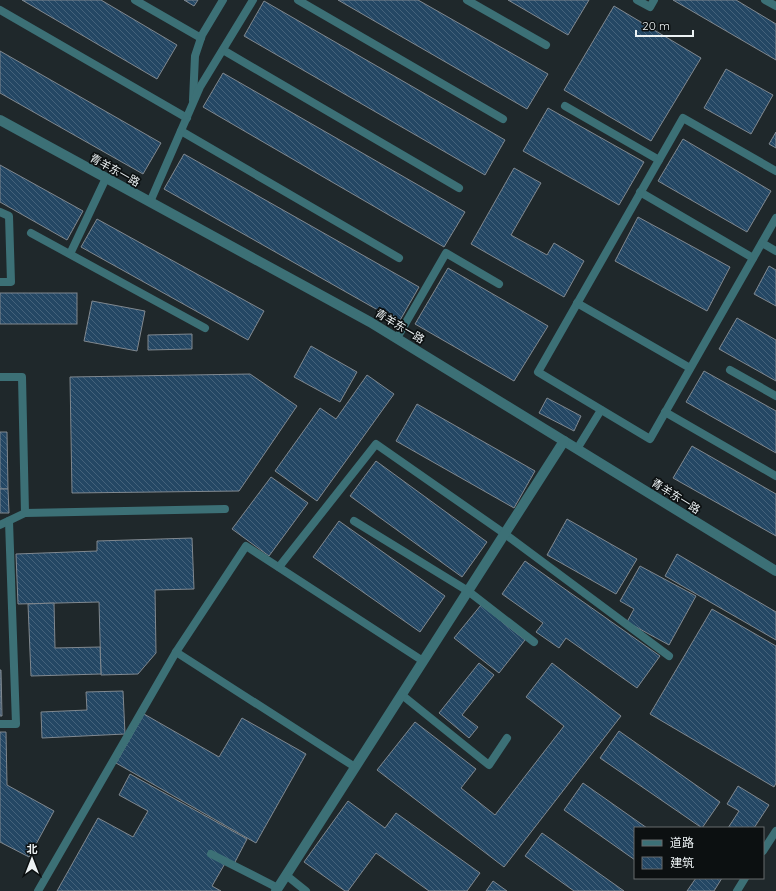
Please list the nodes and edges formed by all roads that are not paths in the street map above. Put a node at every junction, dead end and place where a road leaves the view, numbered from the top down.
1 (135, 0) edge
2 (223, 0) edge
3 (254, 0) edge
4 (298, 0) edge
5 (467, 0) edge
6 (638, 0) edge
7 (654, 0) edge
8 (765, 0) edge
9 (776, 6) edge
10 (0, 10) edge
11 (201, 38) junction
12 (546, 45) dead end
13 (223, 50) junction
14 (192, 105) junction
15 (565, 106) dead end
16 (187, 118) junction
17 (503, 119) dead end
18 (0, 120) edge
19 (181, 131) junction
20 (659, 160) junction
21 (776, 171) edge
22 (106, 178) junction
23 (458, 188) dead end
24 (640, 192) junction
25 (150, 202) junction
26 (0, 212) edge
27 (776, 218) edge
28 (31, 233) dead end
29 (762, 243) junction
30 (776, 251) edge
31 (70, 254) junction
32 (399, 258) dead end
33 (753, 258) junction
34 (0, 282) edge
35 (499, 284) dead end
36 (577, 303) junction
37 (205, 328) dead end
38 (397, 338) junction
39 (690, 368) junction
40 (730, 370) dead end
41 (0, 377) edge
42 (776, 396) edge
43 (601, 410) junction
44 (665, 412) junction
45 (564, 441) junction
46 (577, 449) junction
47 (776, 476) edge
48 (225, 509) dead end
49 (25, 514) junction
50 (9, 521) junction
51 (354, 521) dead end
52 (0, 526) edge
53 (505, 534) junction
54 (279, 568) junction
55 (776, 571) edge
56 (468, 591) junction
57 (534, 642) dead end
58 (176, 652) junction
59 (669, 656) dead end
60 (423, 661) junction
61 (402, 695) junction
62 (0, 724) edge
63 (507, 738) dead end
64 (355, 766) junction
65 (776, 831) edge
66 (764, 849) edge
67 (211, 854) dead end
68 (286, 875) junction
69 (744, 879) edge
70 (277, 889) edge
71 (38, 891) edge
72 (306, 891) edge
73 (737, 891) edge

1 - 11 lane
2 - 11 lane
3 - 13 lane
4 - 17 lane
5 - 12 lane
6 - 7 lane
8 - 9 lane
10 - 16 lane
11 - 14 lane
13 - 14 lane
13 - 23 lane
14 - 16 lane
15 - 20 lane
16 - 19 lane
18 - 22 street, 青羊东一路
19 - 25 lane
19 - 32 lane
20 - 21 lane
20 - 24 lane
22 - 25 street, 青羊东一路
22 - 31 lane
24 - 33 lane
24 - 36 lane
25 - 38 street, 青羊东一路
26 - 34 lane
27 - 29 lane
28 - 31 lane
29 - 30 lane
29 - 33 lane
31 - 37 lane
33 - 39 lane
35 - 38 lane
36 - 39 lane
36 - 43 lane
38 - 45 street, 青羊东一路
39 - 44 lane
40 - 42 lane
41 - 49 lane
43 - 44 lane
43 - 46 lane
44 - 47 lane
45 - 46 street, 青羊东一路
45 - 53 street
46 - 55 street, 青羊东一路
48 - 49 lane
49 - 50 lane
50 - 52 lane
50 - 62 lane
51 - 56 lane
53 - 54 lane
53 - 56 street
53 - 59 lane
54 - 58 lane
54 - 60 lane
56 - 57 lane
56 - 60 street
58 - 64 lane
58 - 71 lane
60 - 61 street
61 - 63 lane
61 - 64 street
64 - 68 street
65 - 66 lane
67 - 70 lane
68 - 70 street
68 - 72 lane
69 - 73 lane

